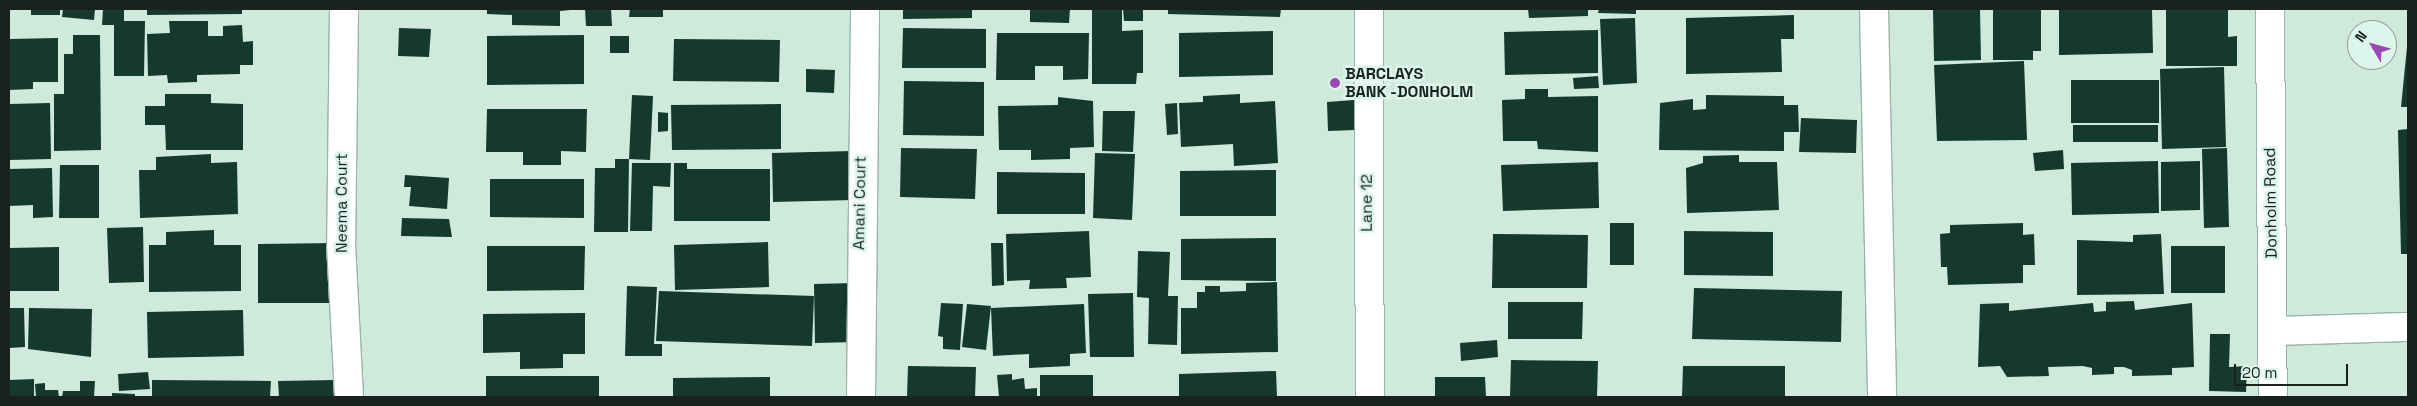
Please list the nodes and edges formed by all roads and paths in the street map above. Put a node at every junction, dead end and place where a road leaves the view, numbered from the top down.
1 (344, 9) edge
2 (864, 9) edge
3 (1368, 9) edge
4 (1874, 9) edge
5 (2270, 9) edge
6 (2408, 327) edge
7 (2273, 331) junction
8 (349, 397) edge
9 (861, 397) edge
10 (1370, 397) edge
11 (1882, 397) edge
12 (2273, 397) edge

1 - 8 street, Neema Court
2 - 9 street, Amani Court
3 - 10 street, Lane 12
4 - 11 street
5 - 7 street, Donholm Road
6 - 7 street
7 - 12 street, Donholm Road

